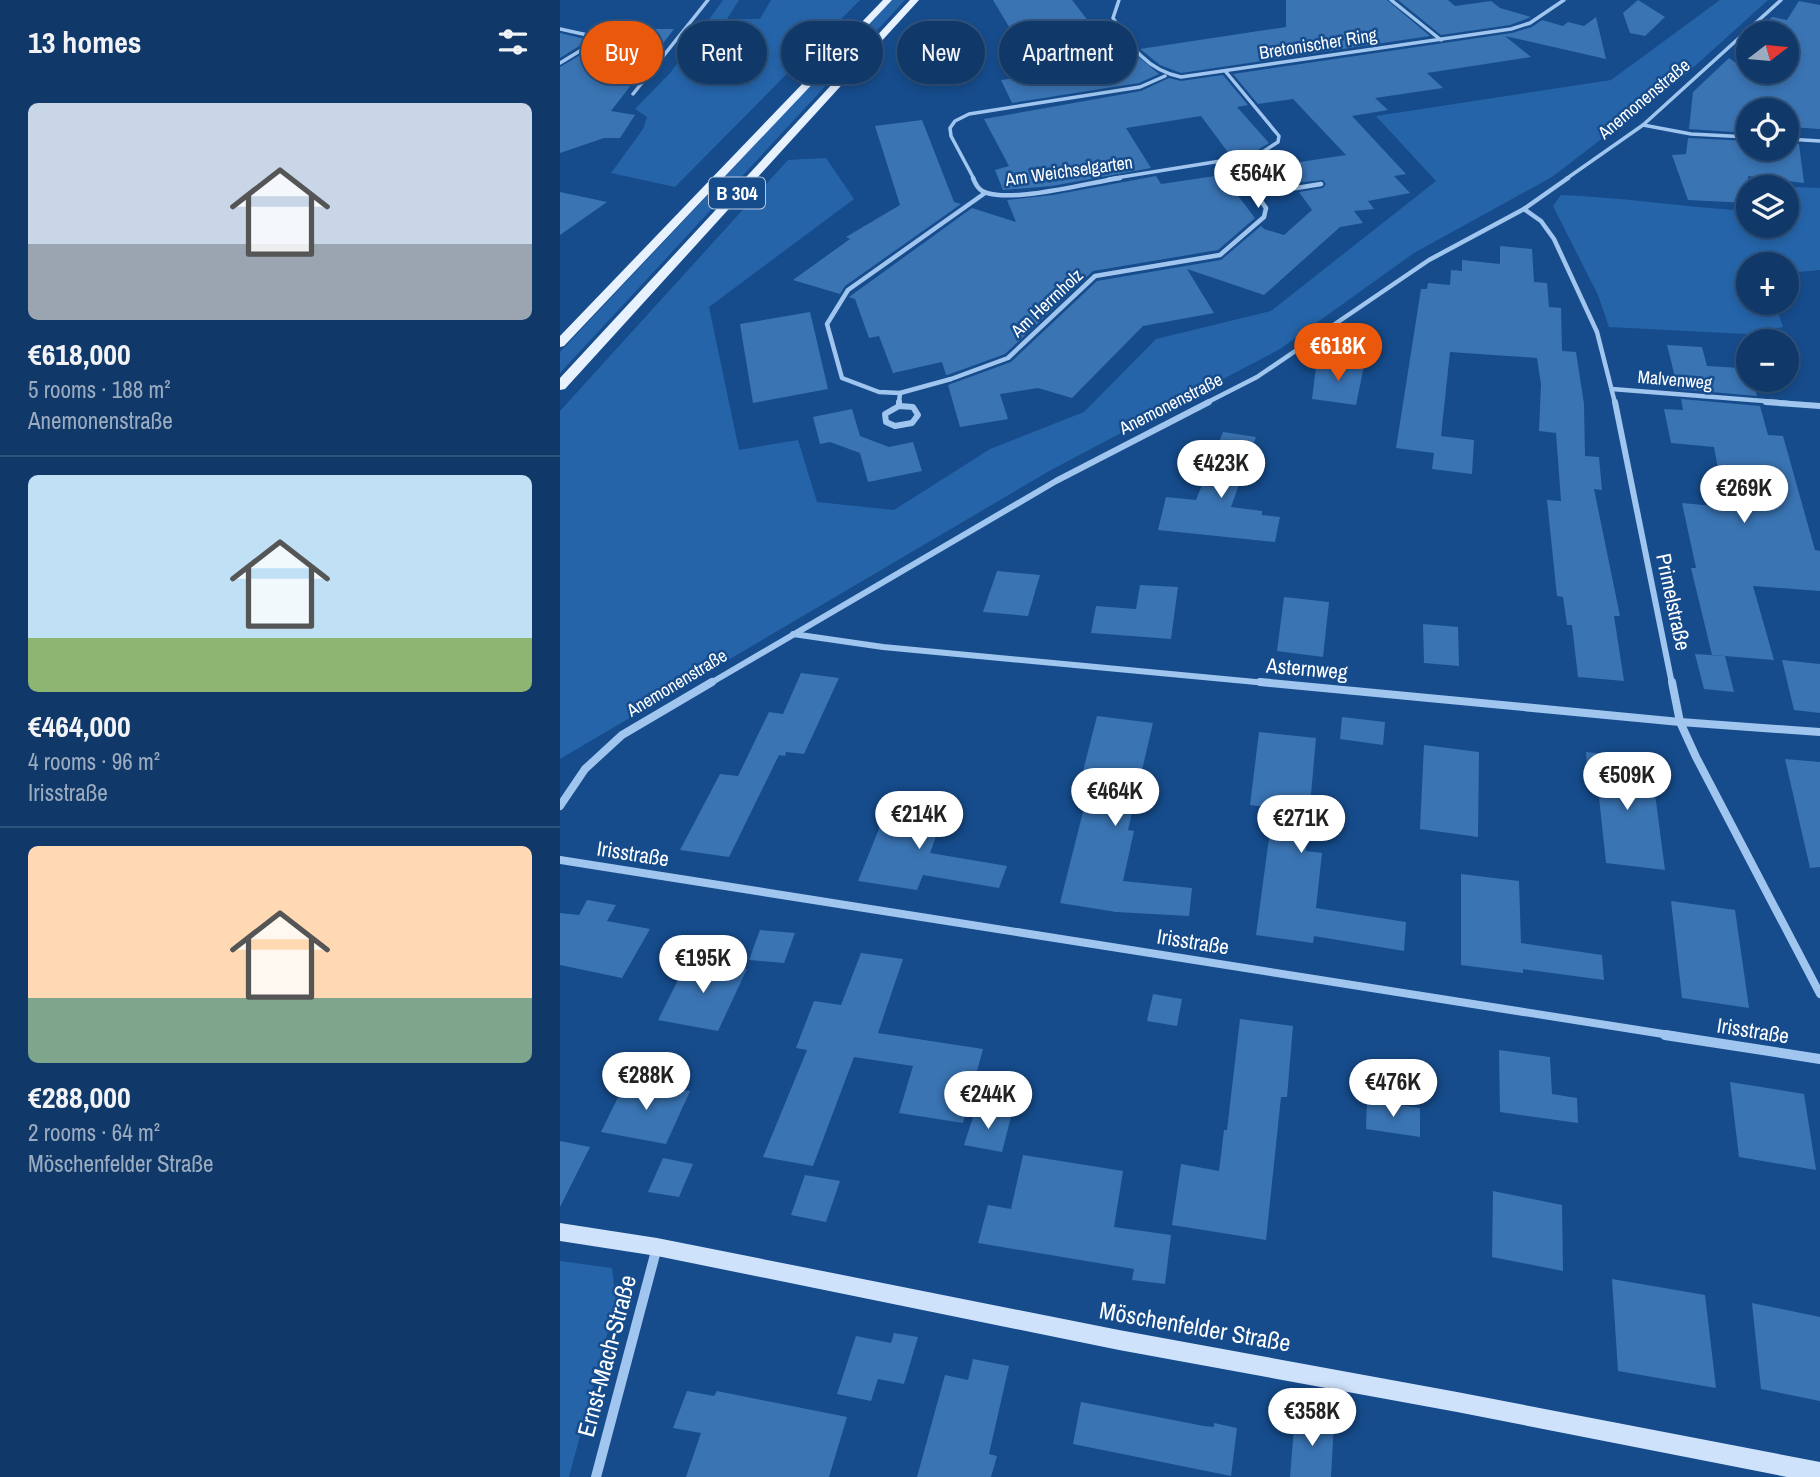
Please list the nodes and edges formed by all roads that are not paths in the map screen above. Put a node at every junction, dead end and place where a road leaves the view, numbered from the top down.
1 (708, 0) edge
2 (888, 0) edge
3 (915, 0) edge
4 (1119, 0) edge
5 (1391, 0) edge
6 (1564, 0) edge
7 (1781, 0) edge
8 (560, 29) edge
9 (1441, 40) junction
10 (560, 63) edge
11 (1226, 72) junction
12 (1165, 76) junction
13 (633, 94) dead end
14 (1643, 125) junction
15 (1736, 136) edge
16 (1799, 140) edge
17 (1820, 141) edge
18 (1233, 160) junction
19 (1321, 184) dead end
20 (985, 192) junction
21 (1259, 194) junction
22 (1524, 209) junction
23 (560, 343) edge
24 (560, 386) edge
25 (1612, 388) junction
26 (900, 393) junction
27 (900, 406) junction
28 (1820, 406) edge
29 (793, 634) junction
30 (1681, 722) junction
31 (1820, 732) edge
32 (560, 806) edge
33 (560, 860) edge
34 (1820, 994) edge
35 (1820, 1059) edge
36 (560, 1232) edge
37 (657, 1247) junction
38 (1820, 1473) edge
39 (596, 1477) edge

1 - 13 street
2 - 23 main road, B 304
3 - 24 main road, B 304
4 - 12 street
5 - 9 street
6 - 9 street, Bretonischer Ring
7 - 14 street, Anemonenstraße
8 - 10 street
9 - 11 street, Bretonischer Ring
11 - 12 street, Bretonischer Ring
11 - 18 street, Am Weichselgarten
12 - 20 street, Am Weichselgarten
14 - 15 street
14 - 22 street, Anemonenstraße
16 - 17 street
18 - 20 street, Am Weichselgarten
18 - 21 street
19 - 21 street
20 - 26 street, Am Herrnholz
21 - 26 street, Am Herrnholz
22 - 25 street, Primelstraße
22 - 29 street, Anemonenstraße
25 - 28 street, Malvenweg
25 - 30 street, Primelstraße
26 - 27 street
27 - 27 street
29 - 30 street, Asternweg
29 - 32 street, Anemonenstraße
30 - 31 street, Asternweg
30 - 34 street, Primelstraße
33 - 35 street, Irisstraße
36 - 37 street, Möschenfelder Straße
37 - 38 street, Möschenfelder Straße
37 - 39 street, Ernst-Mach-Straße

